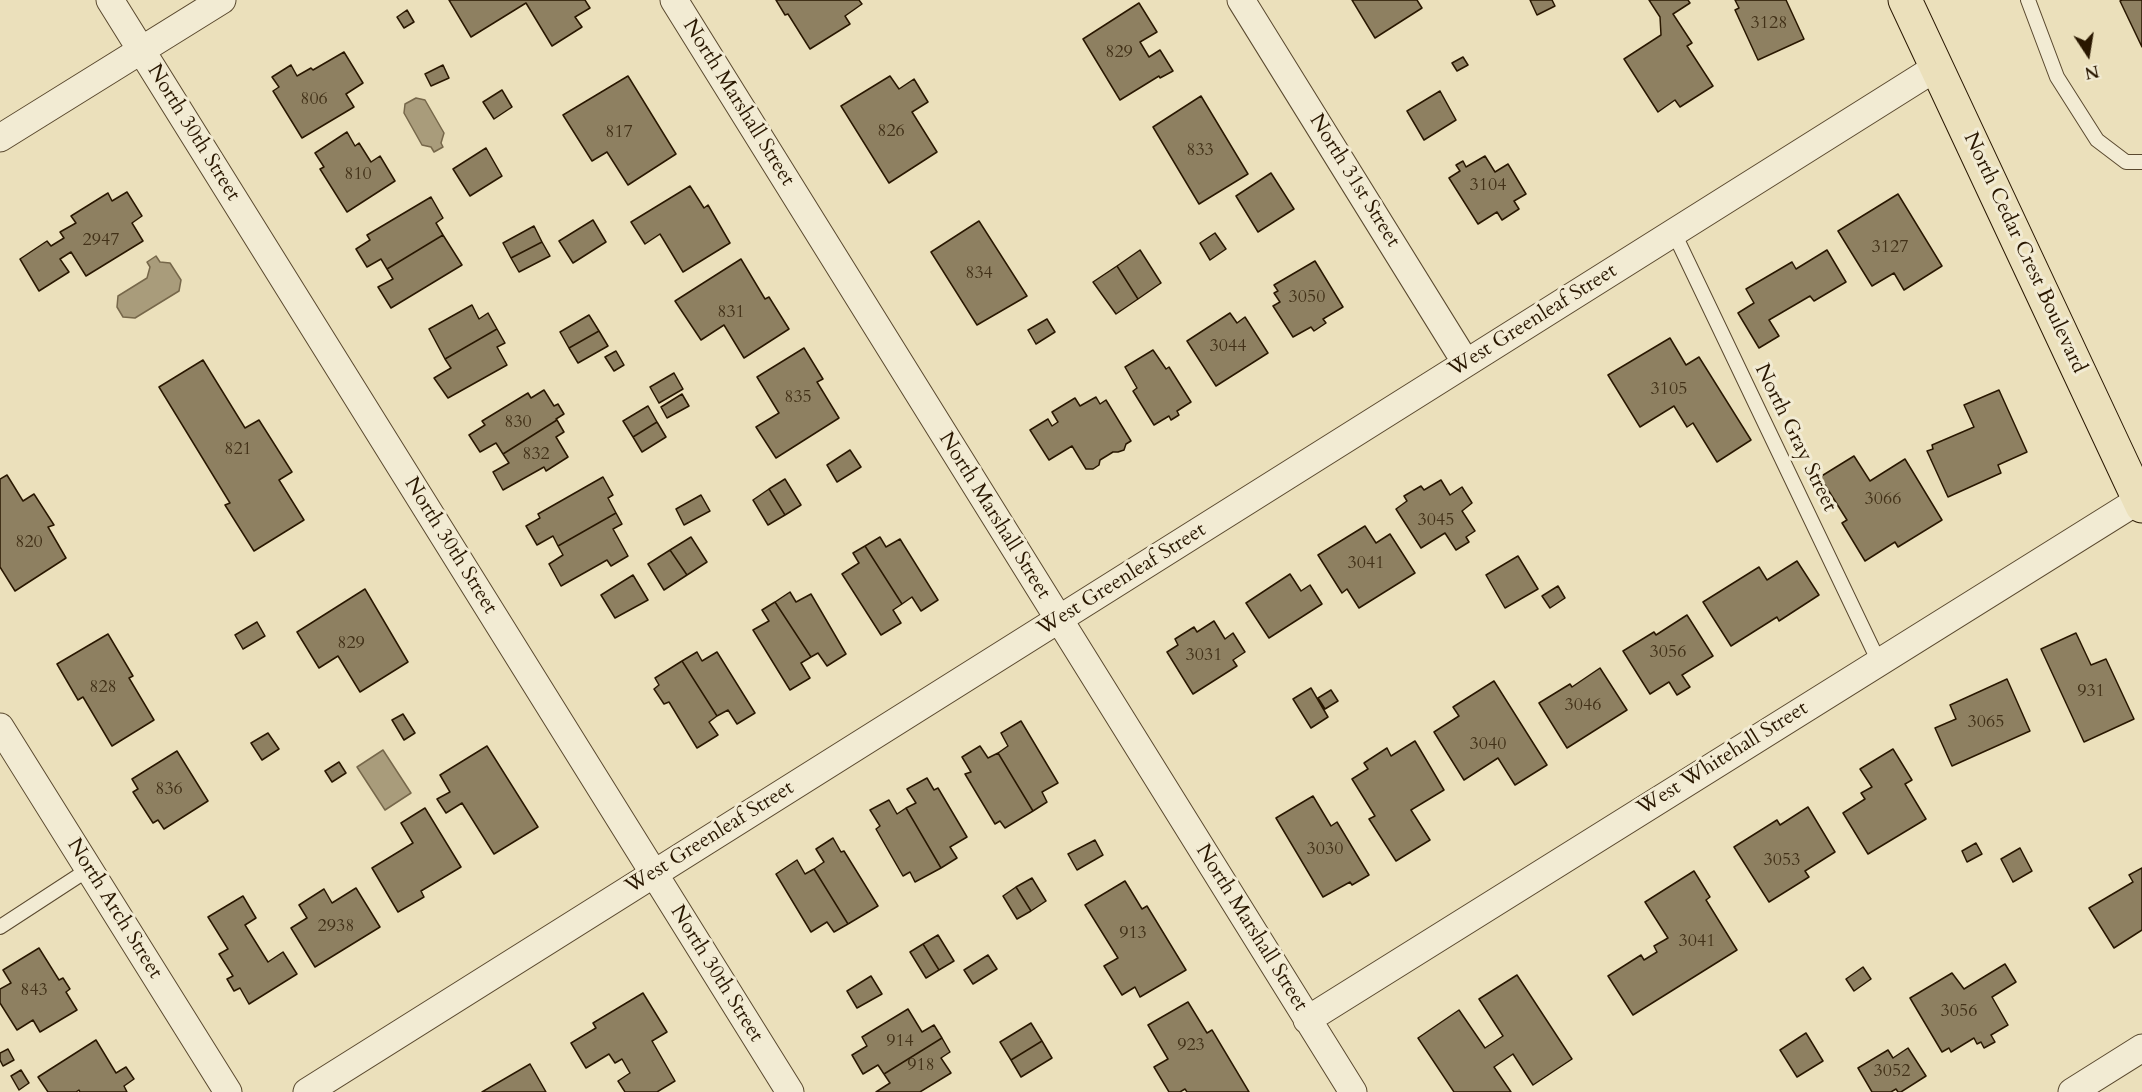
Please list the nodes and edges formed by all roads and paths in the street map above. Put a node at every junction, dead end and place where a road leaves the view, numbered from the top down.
1 (110, 0) edge
2 (222, 0) edge
3 (674, 0) edge
4 (1241, 0) edge
5 (1905, 0) edge
6 (2028, 0) edge
7 (141, 50) junction
8 (1937, 67) junction
9 (0, 138) edge
10 (2142, 162) edge
11 (1674, 233) junction
12 (1466, 363) junction
13 (2141, 503) edge
14 (1059, 619) junction
15 (1879, 662) junction
16 (0, 727) edge
17 (89, 869) junction
18 (654, 874) junction
19 (0, 927) edge
20 (1307, 1020) junction
21 (2142, 1048) edge
22 (228, 1092) edge
23 (307, 1092) edge
24 (790, 1092) edge
25 (1353, 1092) edge
26 (2074, 1092) edge

1 - 7 street, North 30th Street
2 - 7 street
3 - 14 street, North Marshall Street
4 - 12 street, North 31st Street
5 - 8 main road, North Cedar Crest Boulevard
6 - 10 lane
7 - 9 street
7 - 18 street, North 30th Street
8 - 11 street, West Greenleaf Street
8 - 13 main road, North Cedar Crest Boulevard
11 - 12 street, West Greenleaf Street
11 - 15 lane, North Gray Street
12 - 14 street, West Greenleaf Street
13 - 15 street, West Whitehall Street
14 - 18 street, West Greenleaf Street
14 - 20 street, North Marshall Street
15 - 20 street, West Whitehall Street
16 - 17 street, North Arch Street
17 - 19 lane
17 - 22 street, North Arch Street
18 - 23 street, West Greenleaf Street
18 - 24 street, North 30th Street
20 - 25 street, North Marshall Street
21 - 26 street

